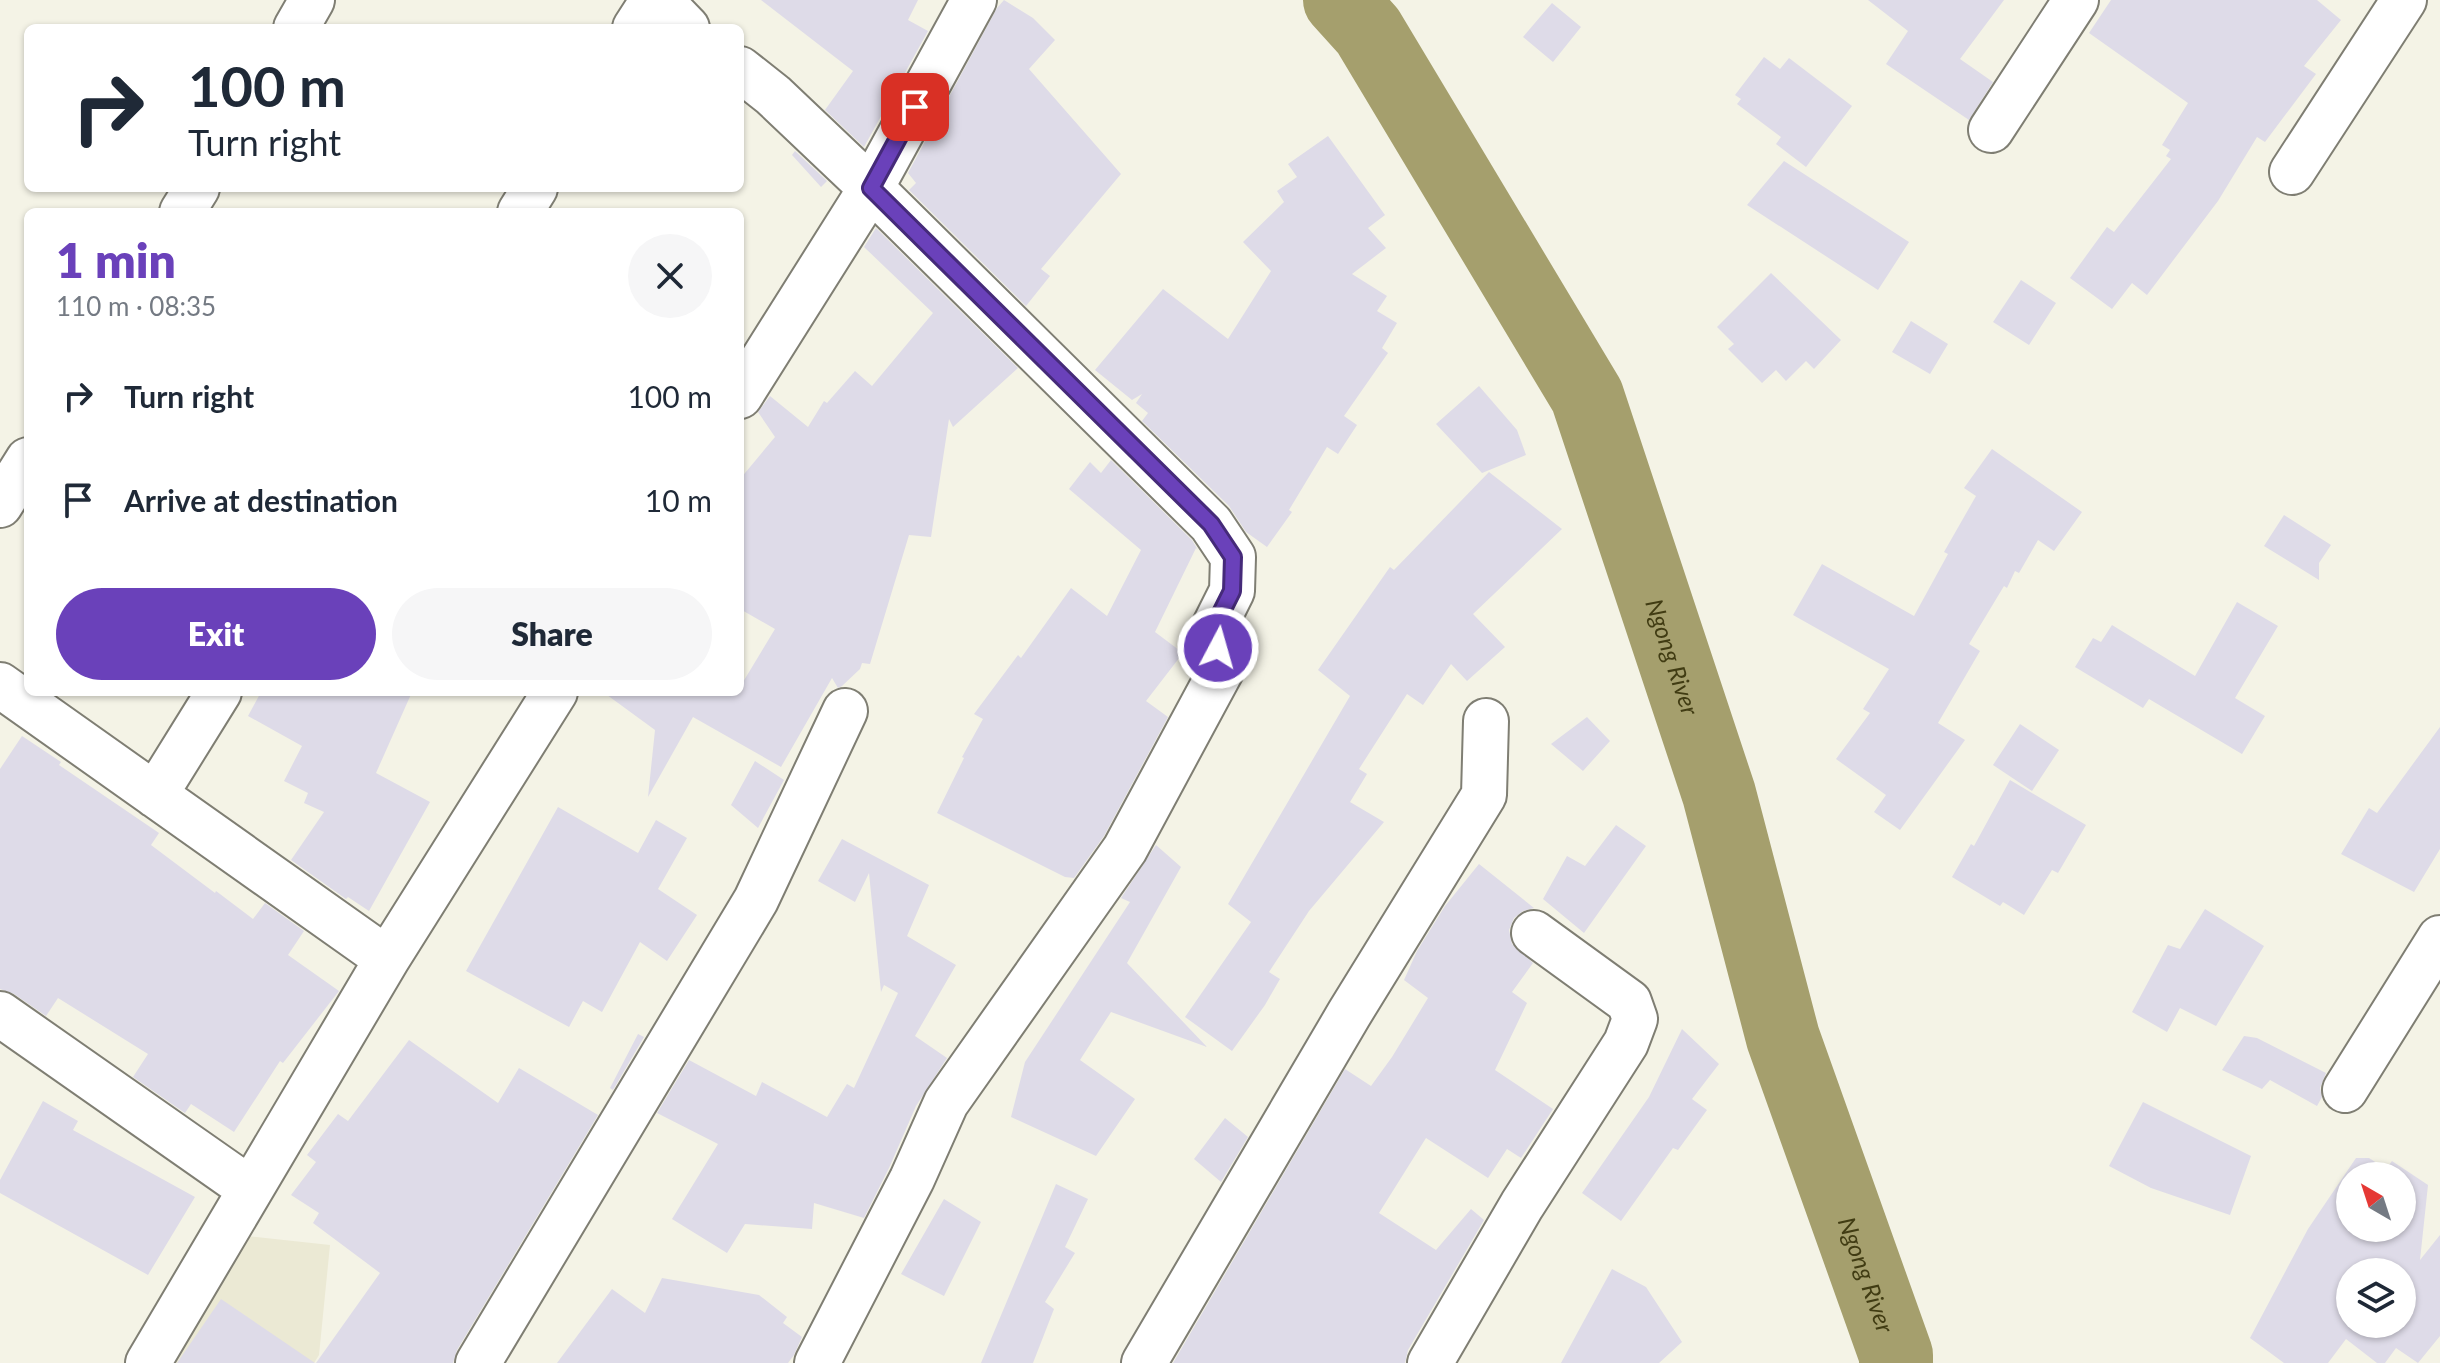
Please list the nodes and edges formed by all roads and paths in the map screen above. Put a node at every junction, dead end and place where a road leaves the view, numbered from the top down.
1 (312, 0) edge
2 (653, 0) edge
3 (660, 0) edge
4 (974, 0) edge
5 (2076, 0) edge
6 (2404, 0) edge
7 (298, 24) edge
8 (638, 24) edge
9 (683, 24) edge
10 (744, 72) edge
11 (1991, 130) dead end
12 (2292, 172) dead end
13 (871, 188) junction
14 (744, 390) edge
15 (24, 466) edge
16 (0, 505) edge
17 (0, 685) edge
18 (217, 696) edge
19 (552, 696) edge
20 (845, 711) dead end
21 (1486, 721) dead end
22 (155, 795) junction
23 (1534, 933) dead end
24 (2440, 938) edge
25 (387, 959) junction
26 (0, 1014) edge
27 (2345, 1090) dead end
28 (250, 1189) junction
29 (148, 1363) edge
30 (478, 1363) edge
31 (817, 1363) edge
32 (1144, 1363) edge
33 (1430, 1363) edge

1 - 7 street
2 - 8 street
3 - 9 street
4 - 13 street
5 - 11 street
6 - 12 street
10 - 13 street
13 - 14 street
13 - 31 street
15 - 16 street
17 - 22 street
18 - 22 street
19 - 25 street
20 - 30 street
21 - 32 street
22 - 25 street
23 - 33 street
24 - 27 street
25 - 28 street
26 - 28 street
28 - 29 street

